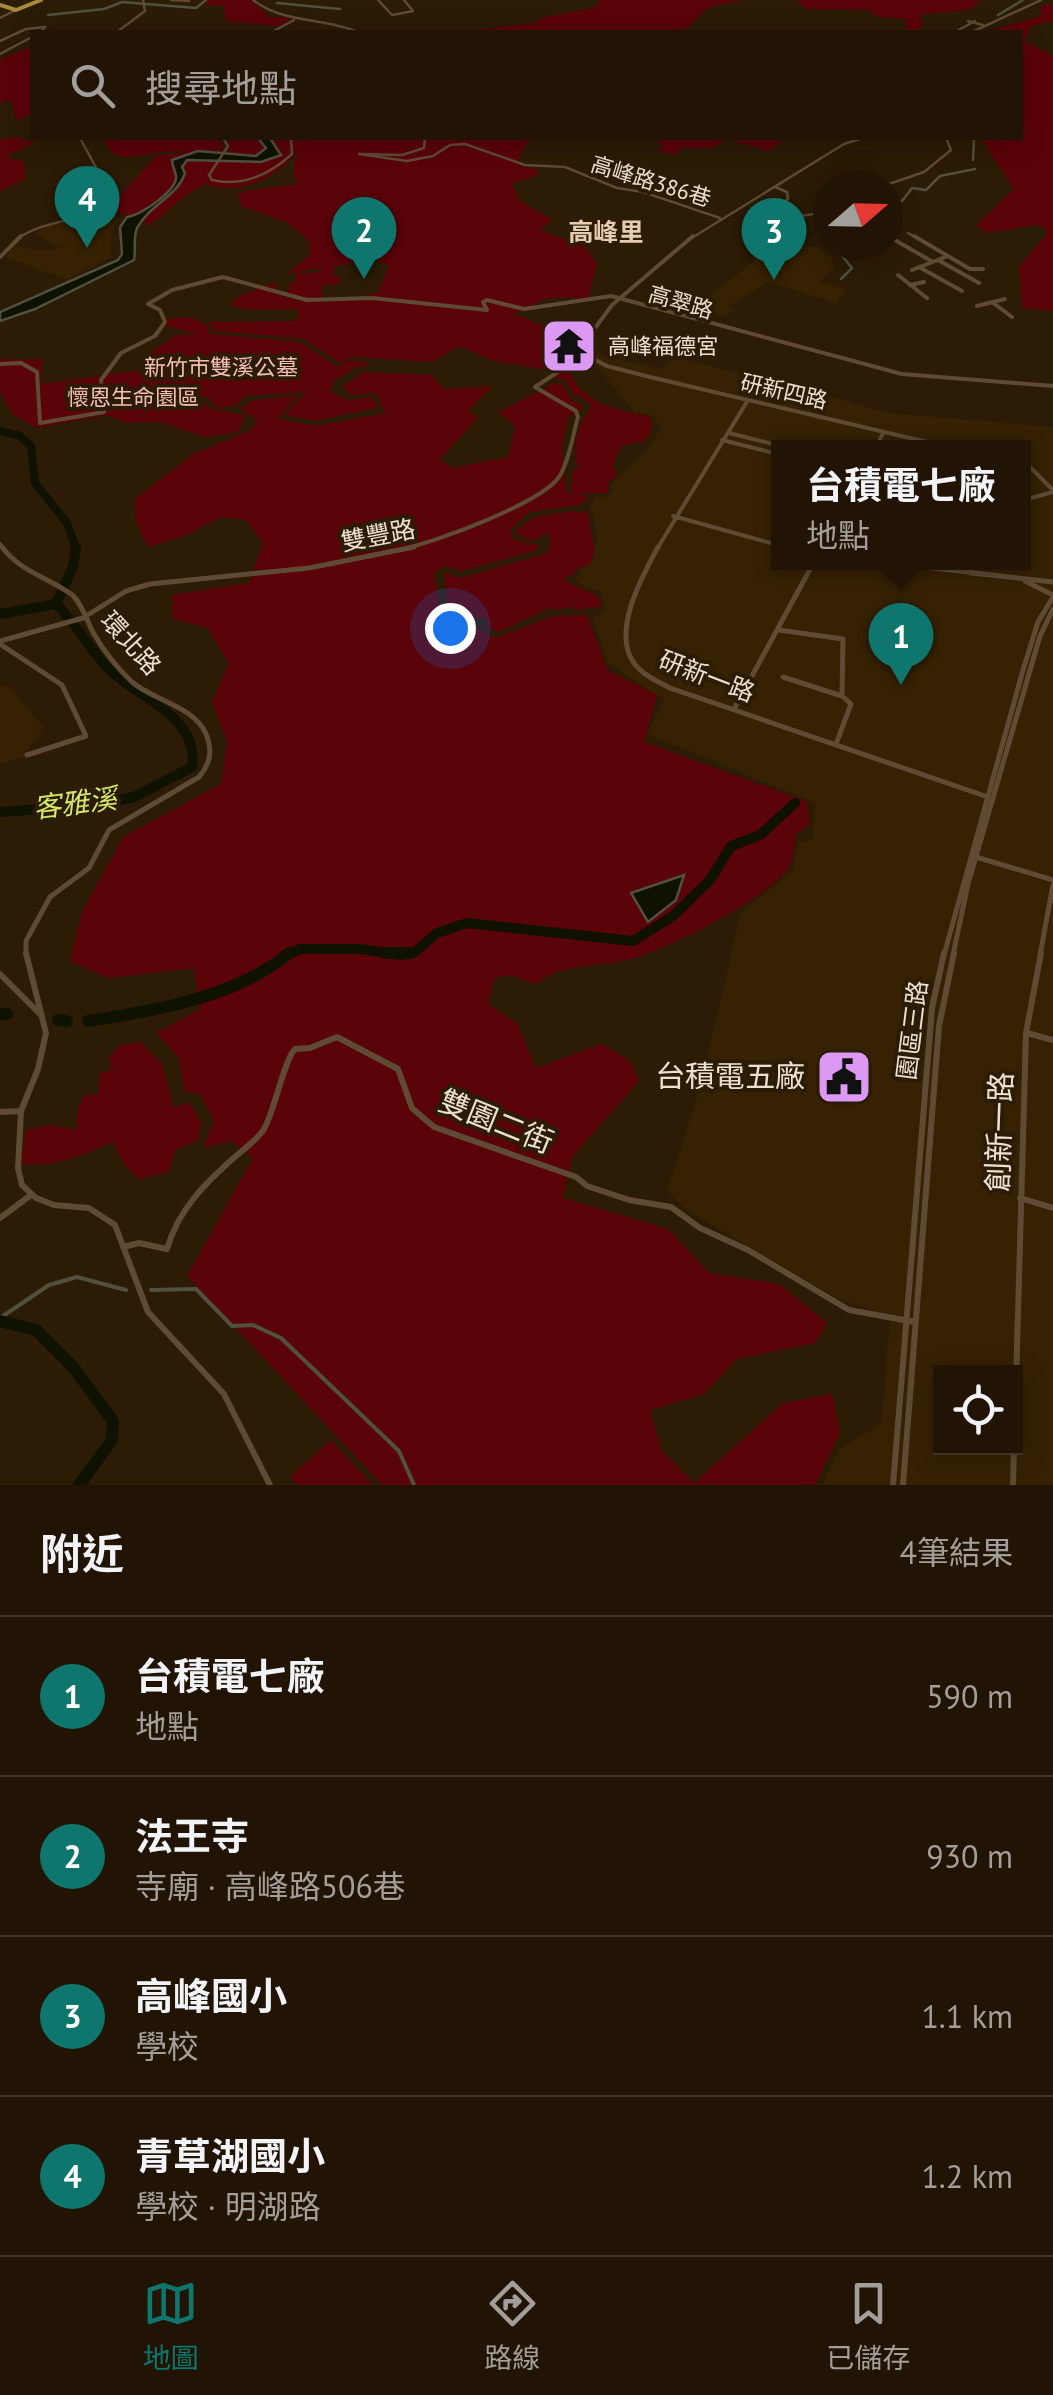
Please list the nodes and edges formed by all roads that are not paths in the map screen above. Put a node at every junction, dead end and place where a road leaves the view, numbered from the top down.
1 (41, 0) edge
2 (171, 0) edge
3 (253, 0) edge
4 (378, 0) edge
5 (404, 0) edge
6 (1041, 0) edge
7 (142, 1) edge
8 (190, 1) edge
9 (0, 5) edge
10 (16, 10) junction
11 (0, 17) edge
12 (297, 18) junction
13 (968, 21) dead end
14 (983, 25) junction
15 (46, 30) edge
16 (120, 30) edge
17 (276, 30) edge
18 (352, 30) edge
19 (975, 30) edge
20 (30, 38) edge
21 (0, 41) edge
22 (0, 54) edge
23 (81, 140) edge
24 (225, 140) edge
25 (292, 140) edge
26 (425, 140) edge
27 (857, 140) edge
28 (947, 140) edge
29 (903, 179) edge
30 (772, 186) junction
31 (813, 214) edge
32 (720, 218) junction
33 (908, 233) dead end
34 (903, 244) edge
35 (948, 256) junction
36 (0, 257) edge
37 (936, 261) junction
38 (919, 267) junction
39 (984, 269) dead end
40 (912, 270) dead end
41 (898, 275) dead end
42 (924, 282) dead end
43 (979, 283) dead end
44 (910, 285) junction
45 (962, 291) dead end
46 (619, 298) junction
47 (927, 298) dead end
48 (1006, 299) dead end
49 (992, 302) junction
50 (977, 306) dead end
51 (1012, 318) dead end
52 (578, 351) junction
53 (0, 364) edge
54 (1053, 387) edge
55 (748, 400) junction
56 (728, 432) junction
57 (884, 433) junction
58 (722, 440) junction
59 (880, 440) edge
60 (919, 440) edge
61 (771, 443) edge
62 (771, 452) edge
63 (1031, 468) edge
64 (1053, 491) edge
65 (673, 516) junction
66 (771, 542) edge
67 (0, 544) edge
68 (810, 570) edge
69 (945, 570) edge
70 (1016, 578) junction
71 (1053, 582) edge
72 (1053, 596) edge
73 (1053, 609) edge
74 (83, 618) junction
75 (778, 630) junction
76 (0, 643) edge
77 (783, 677) dead end
78 (842, 696) junction
79 (734, 708) junction
80 (836, 744) junction
81 (27, 755) dead end
82 (989, 798) junction
83 (972, 856) junction
84 (1053, 882) edge
85 (0, 974) edge
86 (42, 1016) junction
87 (1026, 1033) junction
88 (1053, 1040) edge
89 (21, 1111) junction
90 (0, 1112) edge
91 (31, 1195) junction
92 (1020, 1198) junction
93 (1053, 1208) edge
94 (0, 1218) edge
95 (122, 1247) junction
96 (911, 1321) junction
97 (1016, 1365) edge
98 (1014, 1455) edge
99 (1014, 1483) edge
100 (270, 1485) edge
101 (892, 1485) edge
102 (903, 1485) edge

1 - 10 main road
2 - 8 street
3 - 12 street
4 - 5 street
6 - 14 street
7 - 16 street
9 - 10 main road
10 - 11 street
12 - 17 street
12 - 18 street
13 - 14 street
14 - 19 street
15 - 21 street
20 - 22 street
23 - 36 street
24 - 25 street
26 - 32 street, 高峰路386巷
27 - 30 street
28 - 29 street
30 - 31 street
30 - 32 street
32 - 46 street
33 - 35 street
34 - 37 street
35 - 37 street
35 - 39 street
37 - 38 street
37 - 43 street
38 - 40 street
38 - 45 street
41 - 44 street
42 - 44 street
44 - 47 street
46 - 52 street
46 - 53 street, 高翠路
46 - 54 street, 高翠路
48 - 49 street
49 - 50 street
49 - 51 street
52 - 55 street, 研新四路
52 - 74 street, 雙豐路
55 - 56 street, 研新一路
55 - 57 street, 研新四路
56 - 58 street, 研新一路
56 - 61 street
57 - 59 street
57 - 60 street, 研新四路
58 - 62 street
58 - 65 street, 研新一路
63 - 64 street
65 - 66 street
65 - 79 street, 研新一路
67 - 74 street, 環北路
68 - 75 street
69 - 70 street
70 - 71 street
70 - 72 street
72 - 82 street, 園區三路
73 - 82 street, 園區三路
74 - 76 street
74 - 86 street, 環北路
75 - 78 street
75 - 79 street
76 - 81 street
77 - 78 street
78 - 80 street
79 - 80 street, 研新一路
80 - 82 street, 研新一路
82 - 83 street, 園區三路
83 - 84 street
83 - 96 street, 園區三路
84 - 87 street, 創新一路
85 - 86 street
86 - 89 street
87 - 88 street
87 - 92 street, 創新一路
89 - 90 street
89 - 91 street
91 - 94 street
91 - 95 street
92 - 93 street
92 - 97 street, 創新一路
95 - 96 street, 雙園二街
95 - 100 street
96 - 101 street, 園區三路
96 - 102 street, 園區三路
98 - 99 street

